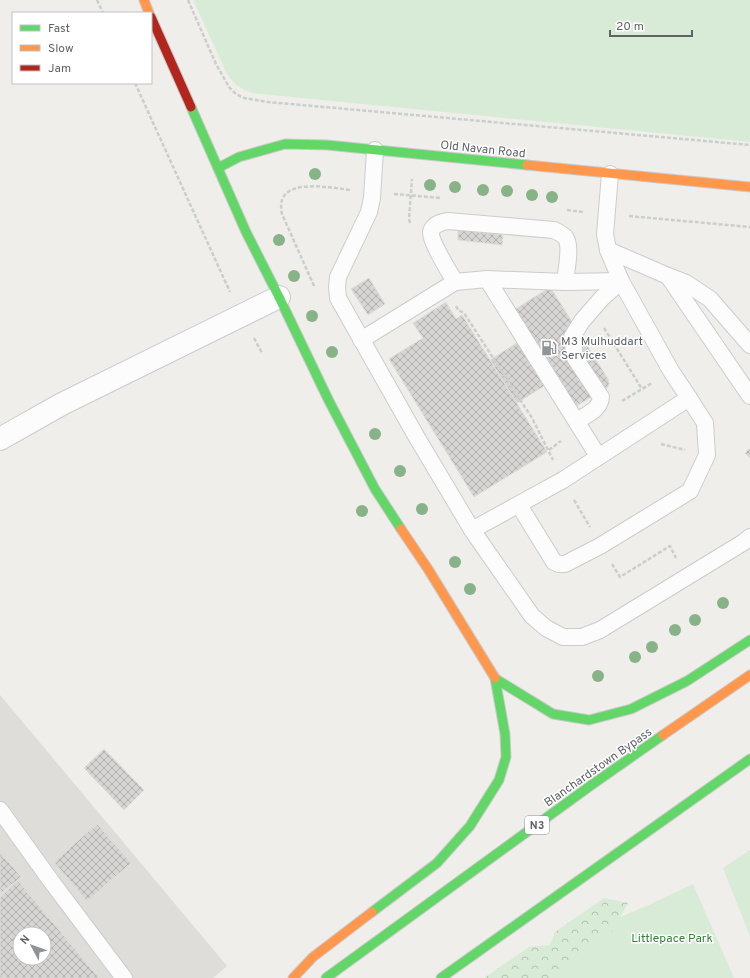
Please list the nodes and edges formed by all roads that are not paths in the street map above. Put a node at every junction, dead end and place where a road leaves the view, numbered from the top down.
1 (144, 0) edge
2 (149, 12) edge
3 (152, 19) edge
4 (375, 150) junction
5 (218, 168) junction
6 (610, 174) junction
7 (750, 187) edge
8 (608, 250) junction
9 (668, 276) junction
10 (487, 279) junction
11 (621, 281) junction
12 (455, 282) junction
13 (565, 282) junction
14 (279, 297) junction
15 (361, 340) junction
16 (750, 345) edge
17 (750, 396) edge
18 (689, 398) junction
19 (577, 421) junction
20 (0, 439) edge
21 (598, 456) junction
22 (519, 504) junction
23 (472, 530) junction
24 (748, 539) edge
25 (750, 640) edge
26 (750, 675) edge
27 (496, 679) junction
28 (750, 759) edge
29 (0, 810) edge
30 (124, 978) edge
31 (293, 978) edge
32 (326, 978) edge
33 (441, 978) edge

1 - 2 main road
3 - 5 main road
4 - 5 main road, Old Navan Road
4 - 6 main road, Old Navan Road
4 - 15 lane
5 - 14 main road
6 - 7 main road, Old Navan Road
6 - 8 lane
8 - 9 lane
8 - 11 lane
9 - 16 lane
9 - 17 lane
10 - 12 lane
10 - 13 lane
10 - 19 lane
11 - 13 lane
11 - 18 lane
11 - 19 lane
12 - 13 lane
12 - 15 lane
14 - 20 street
14 - 27 main road
15 - 23 lane
18 - 21 lane
18 - 22 lane
19 - 21 lane
21 - 22 lane
22 - 23 lane
23 - 24 lane
25 - 27 main road
26 - 32 main road, Blanchardstown Bypass / N3
27 - 31 main road
28 - 33 main road
29 - 30 lane

